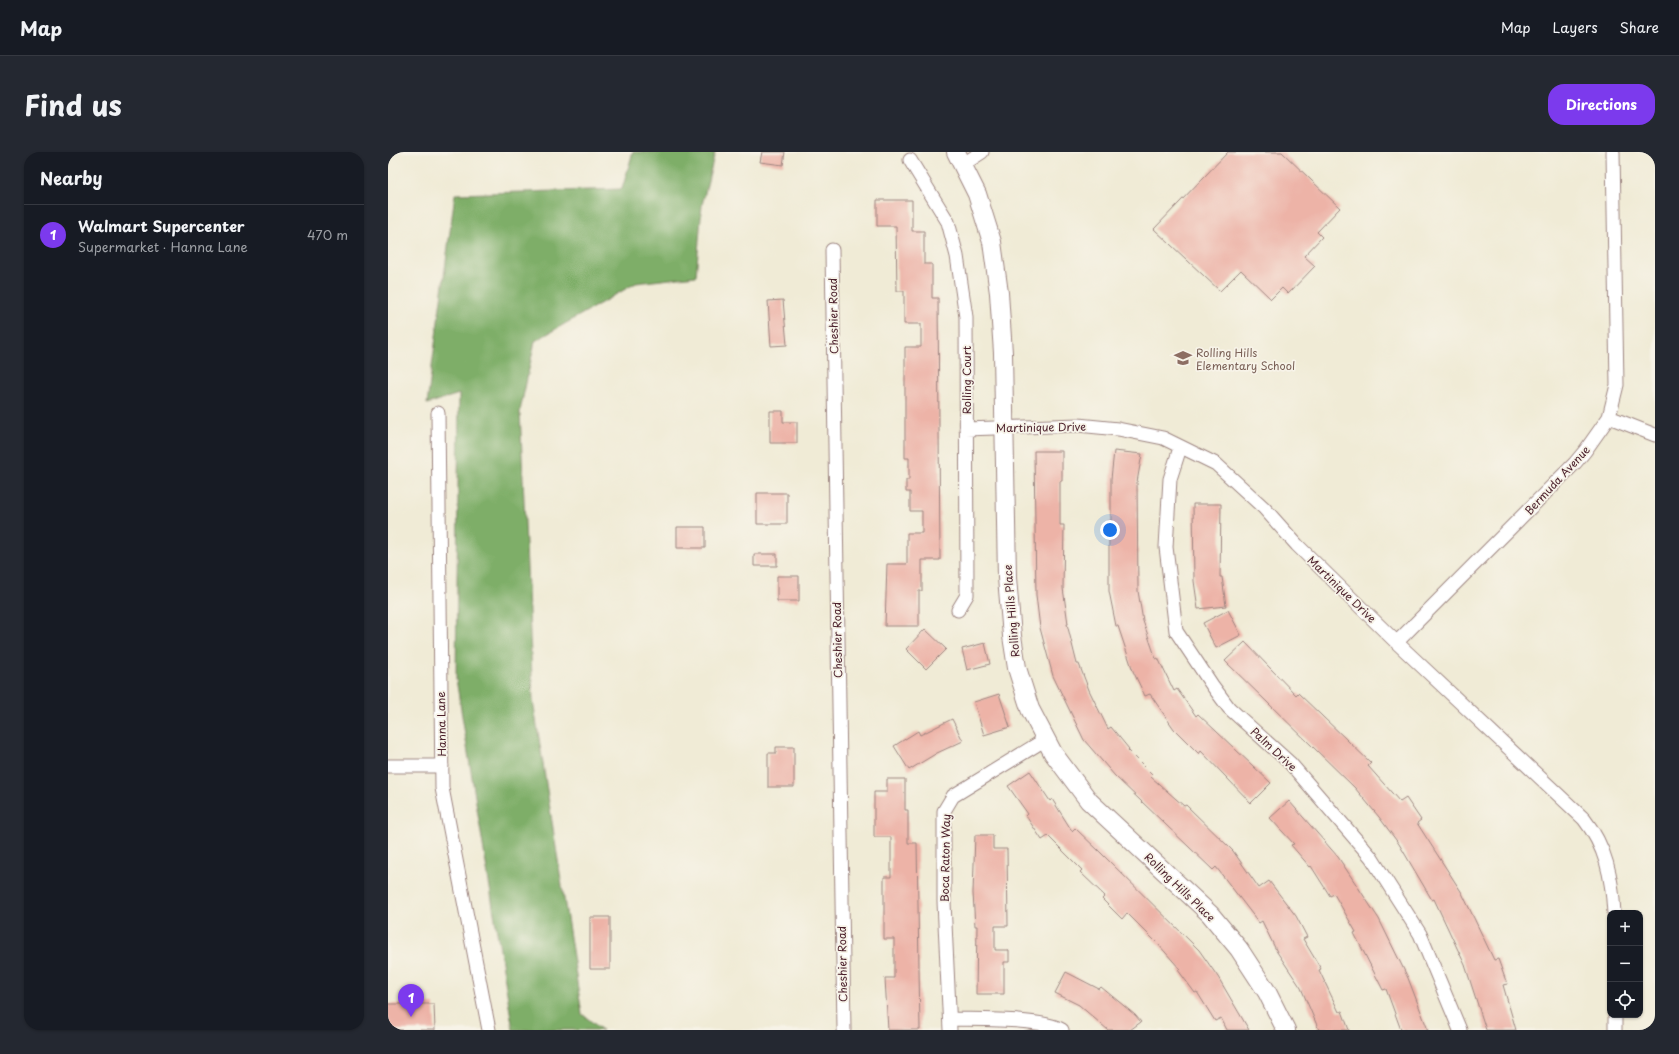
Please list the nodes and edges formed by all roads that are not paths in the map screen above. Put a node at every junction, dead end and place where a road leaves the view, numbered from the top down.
1 (982, 152) edge
2 (1613, 152) edge
3 (959, 158) edge
4 (910, 160) dead end
5 (832, 250) dead end
6 (438, 413) dead end
7 (1608, 416) junction
8 (1005, 427) junction
9 (966, 429) junction
10 (1655, 435) edge
11 (1180, 448) junction
12 (958, 610) dead end
13 (1397, 642) junction
14 (1046, 739) junction
15 (388, 766) edge
16 (442, 766) junction
17 (1614, 910) edge
18 (1615, 1018) edge
19 (950, 1024) edge
20 (489, 1030) edge
21 (844, 1030) edge
22 (1062, 1030) edge
23 (1286, 1030) edge
24 (1460, 1030) edge
25 (1615, 1030) edge

1 - 3 street
2 - 7 street, Bermuda Avenue
3 - 8 street, Rolling Hills Place
4 - 9 street, Rolling Court
5 - 21 street, Cheshier Road
6 - 16 street, Hanna Lane
7 - 10 street
7 - 13 street, Bermuda Avenue
8 - 9 street, Martinique Drive
8 - 11 street, Martinique Drive
8 - 14 street, Rolling Hills Place
9 - 12 street, Rolling Court
11 - 13 street, Martinique Drive
11 - 24 street, Palm Drive
13 - 17 street, Martinique Drive
14 - 19 street, Boca Raton Way
14 - 23 street, Rolling Hills Place
15 - 16 street
16 - 20 street, Hanna Lane
18 - 25 street
19 - 22 street

